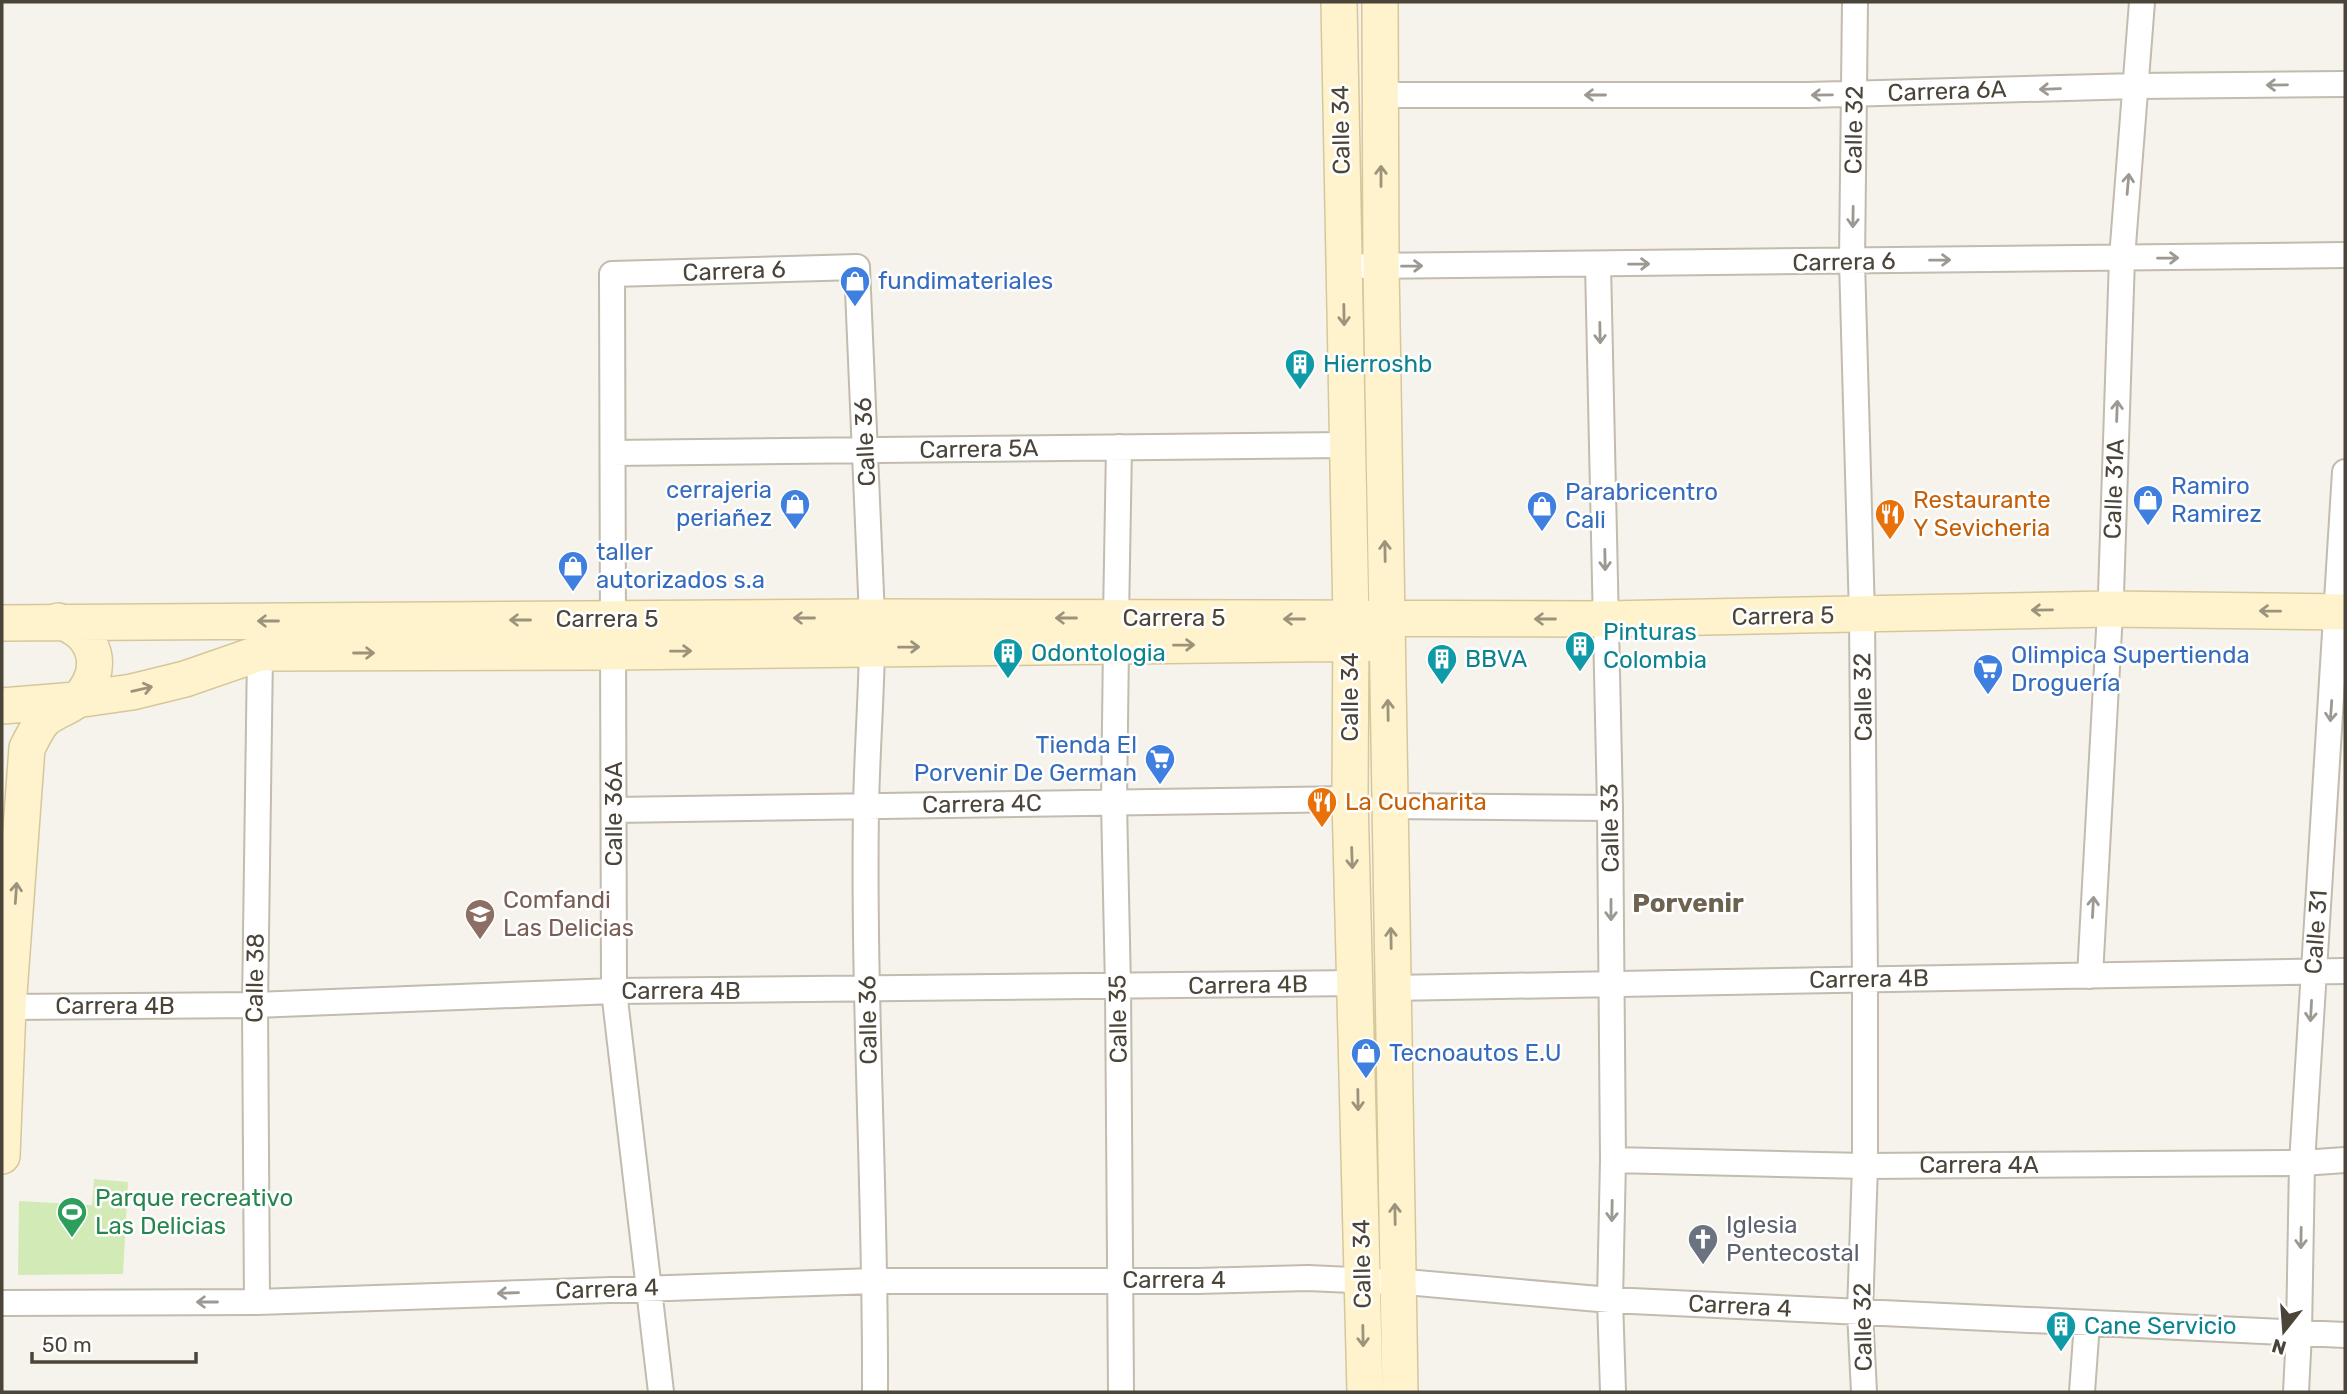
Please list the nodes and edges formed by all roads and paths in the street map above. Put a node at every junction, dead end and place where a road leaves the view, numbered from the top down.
1 (1339, 2) edge
2 (1380, 2) edge
3 (1854, 2) edge
4 (2142, 2) edge
5 (2345, 84) edge
6 (2137, 86) junction
7 (1855, 94) junction
8 (1381, 95) junction
9 (2345, 255) edge
10 (2122, 258) junction
11 (1852, 261) junction
12 (1598, 264) junction
13 (1381, 266) junction
14 (857, 267) joint
15 (1343, 267) junction
16 (612, 274) joint
17 (1346, 444) junction
18 (1118, 447) junction
19 (865, 450) junction
20 (613, 453) junction
21 (2345, 472) edge
22 (2109, 609) junction
23 (2342, 612) edge
24 (1862, 614) junction
25 (1606, 619) junction
26 (58, 621) junction
27 (2, 622) edge
28 (1351, 631) junction
29 (1387, 631) junction
30 (1116, 632) junction
31 (872, 633) junction
32 (613, 636) junction
33 (260, 653) junction
34 (76, 701) junction
35 (2, 706) edge
36 (1350, 799) junction
37 (1114, 803) junction
38 (866, 806) junction
39 (1389, 806) junction
40 (1610, 808) junction
41 (614, 810) junction
42 (2345, 971) edge
43 (2314, 972) junction
44 (2090, 976) junction
45 (1866, 979) junction
46 (1355, 983) junction
47 (1611, 984) junction
48 (1118, 987) junction
49 (1392, 988) junction
50 (867, 990) junction
51 (614, 991) junction
52 (255, 1005) junction
53 (8, 1006) junction
54 (2, 1156) edge
55 (1613, 1160) junction
56 (2345, 1160) edge
57 (2302, 1163) junction
58 (1866, 1166) junction
59 (1120, 1280) junction
60 (1362, 1280) junction
61 (875, 1281) junction
62 (1396, 1282) junction
63 (649, 1287) junction
64 (1610, 1300) junction
65 (257, 1302) junction
66 (2, 1303) edge
67 (1860, 1312) junction
68 (2087, 1323) junction
69 (2299, 1333) junction
70 (2345, 1335) edge
71 (661, 1392) edge
72 (875, 1392) edge
73 (1121, 1392) edge
74 (1365, 1392) edge
75 (1400, 1392) edge
76 (1614, 1392) edge
77 (1864, 1392) edge
78 (2082, 1392) edge
79 (2296, 1392) edge

1 - 15 main road, Calle 34
2 - 8 main road, Calle 34
3 - 7 street, Calle 32
4 - 6 street, Calle 31A
5 -> 6 street, Carrera 6A
6 -> 7 street, Carrera 6A
10 -> 6 street, Calle 31A
7 -> 8 street, Carrera 6A
7 -> 11 street, Calle 32
13 -> 8 main road, Calle 34
10 -> 9 street, Carrera 6
11 -> 10 street, Carrera 6
22 -> 10 street, Calle 31A
12 -> 11 street, Carrera 6
11 - 24 street, Calle 32
13 -> 12 street, Carrera 6
12 -> 25 street, Calle 33
13 - 15 street, Carrera 6
29 -> 13 main road, Calle 34
14 - 16 street, Carrera 6
14 - 19 street, Calle 36
15 -> 17 main road, Calle 34
16 - 20 street, Calle 36A
17 - 18 street, Carrera 5A
17 - 28 main road, Calle 34
18 - 19 street, Carrera 5A
18 - 30 street, Calle 35
19 - 20 street, Carrera 5A
19 - 31 street, Calle 36
20 - 32 street, Calle 36A
21 - 23 street, Calle 31
23 -> 22 main road, Carrera 5
22 -> 24 main road, Carrera 5
44 -> 22 street, Calle 31A
23 -> 43 street, Calle 31
24 - 25 main road, Carrera 5
24 - 45 street, Calle 32
25 -> 29 main road, Carrera 5
25 - 40 street, Calle 33
26 - 27 main road, Carrera 5
32 -> 26 main road, Carrera 5
26 - 34 main road
28 - 29 main road, Carrera 5
28 - 30 main road, Carrera 5
28 - 36 main road, Calle 34
39 -> 29 main road, Calle 34
30 - 31 main road, Carrera 5
30 - 37 street, Calle 35
31 - 32 main road, Carrera 5
31 - 38 street, Calle 36
33 -> 32 main road, Carrera 5
32 - 41 street, Calle 36A
34 -> 33 main road, Carrera 5
33 - 52 street, Calle 38
34 - 35 main road, Carrera 5
53 -> 34 main road
36 - 37 street, Carrera 4C
36 -> 46 main road, Calle 34
37 - 38 street, Carrera 4C
37 - 48 street, Calle 35
38 - 41 street, Carrera 4C
38 - 50 street, Calle 36
39 - 40 street
49 -> 39 main road, Calle 34
40 -> 47 street, Calle 33
41 - 51 street, Calle 36A
42 - 43 street, Carrera 4B
43 - 44 street, Carrera 4B
43 -> 57 street, Calle 31
44 - 45 street, Carrera 4B
45 - 47 street, Carrera 4B
45 - 58 street, Calle 32
46 - 48 street, Carrera 4B
46 -> 60 main road, Calle 34
47 - 49 street, Carrera 4B
47 - 55 street, Calle 33
48 - 50 street, Carrera 4B
48 - 59 street, Calle 35
62 -> 49 main road, Calle 34
50 - 51 street, Carrera 4B
50 - 61 street, Calle 36
51 - 52 street, Carrera 4B
51 - 63 street, Calle 36A
52 - 53 street, Carrera 4B
52 - 65 street, Calle 38
53 - 54 main road
55 - 58 street, Carrera 4A
55 -> 64 street, Calle 33
56 - 57 street, Carrera 4A
57 - 58 street, Carrera 4A
57 -> 69 street, Calle 31
58 - 67 street, Calle 32
59 - 60 street, Carrera 4
59 - 61 street, Carrera 4
59 - 73 street, Calle 35
60 - 62 street, Carrera 4
60 -> 74 main road, Calle 34
61 - 63 street, Carrera 4
61 - 72 street, Calle 36
62 - 64 street, Carrera 4
62 - 75 main road, Calle 34
63 -> 65 street, Carrera 4
63 - 71 street, Calle 36A
64 - 67 street, Carrera 4
64 - 76 street, Calle 33
65 -> 66 street, Carrera 4
67 - 68 street, Carrera 4
67 - 77 street, Calle 32
68 - 69 street, Carrera 4
68 - 78 street
69 - 70 street, Carrera 4
69 - 79 street, Calle 31

